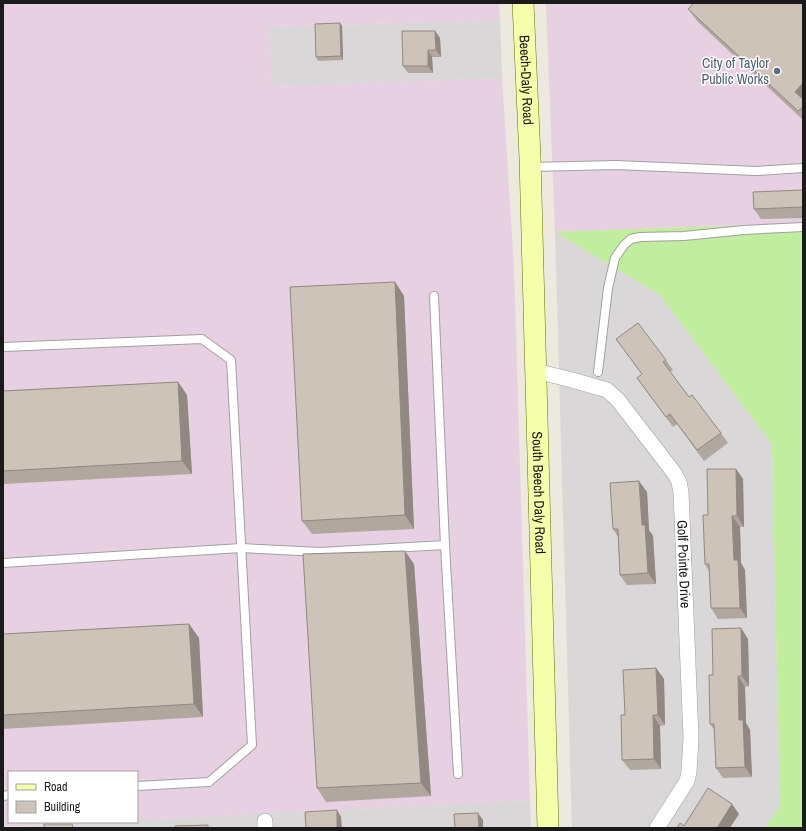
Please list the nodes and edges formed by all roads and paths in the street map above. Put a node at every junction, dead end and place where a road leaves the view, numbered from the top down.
1 (523, 3) edge
2 (530, 162) junction
3 (803, 168) edge
4 (803, 227) edge
5 (434, 296) dead end
6 (3, 347) edge
7 (536, 371) junction
8 (598, 372) dead end
9 (445, 545) junction
10 (241, 548) junction
11 (3, 563) edge
12 (458, 774) dead end
13 (138, 786) edge
14 (548, 828) edge
15 (657, 828) edge

1 - 2 street, Beech-Daly Road
2 - 3 lane
2 - 7 street, South Beech Daly Road
4 - 8 lane
5 - 9 lane
6 - 10 lane
7 - 14 street, South Beech Daly Road
7 - 15 street, Golf Pointe Drive
9 - 10 lane
9 - 12 lane
10 - 11 lane
10 - 13 lane

